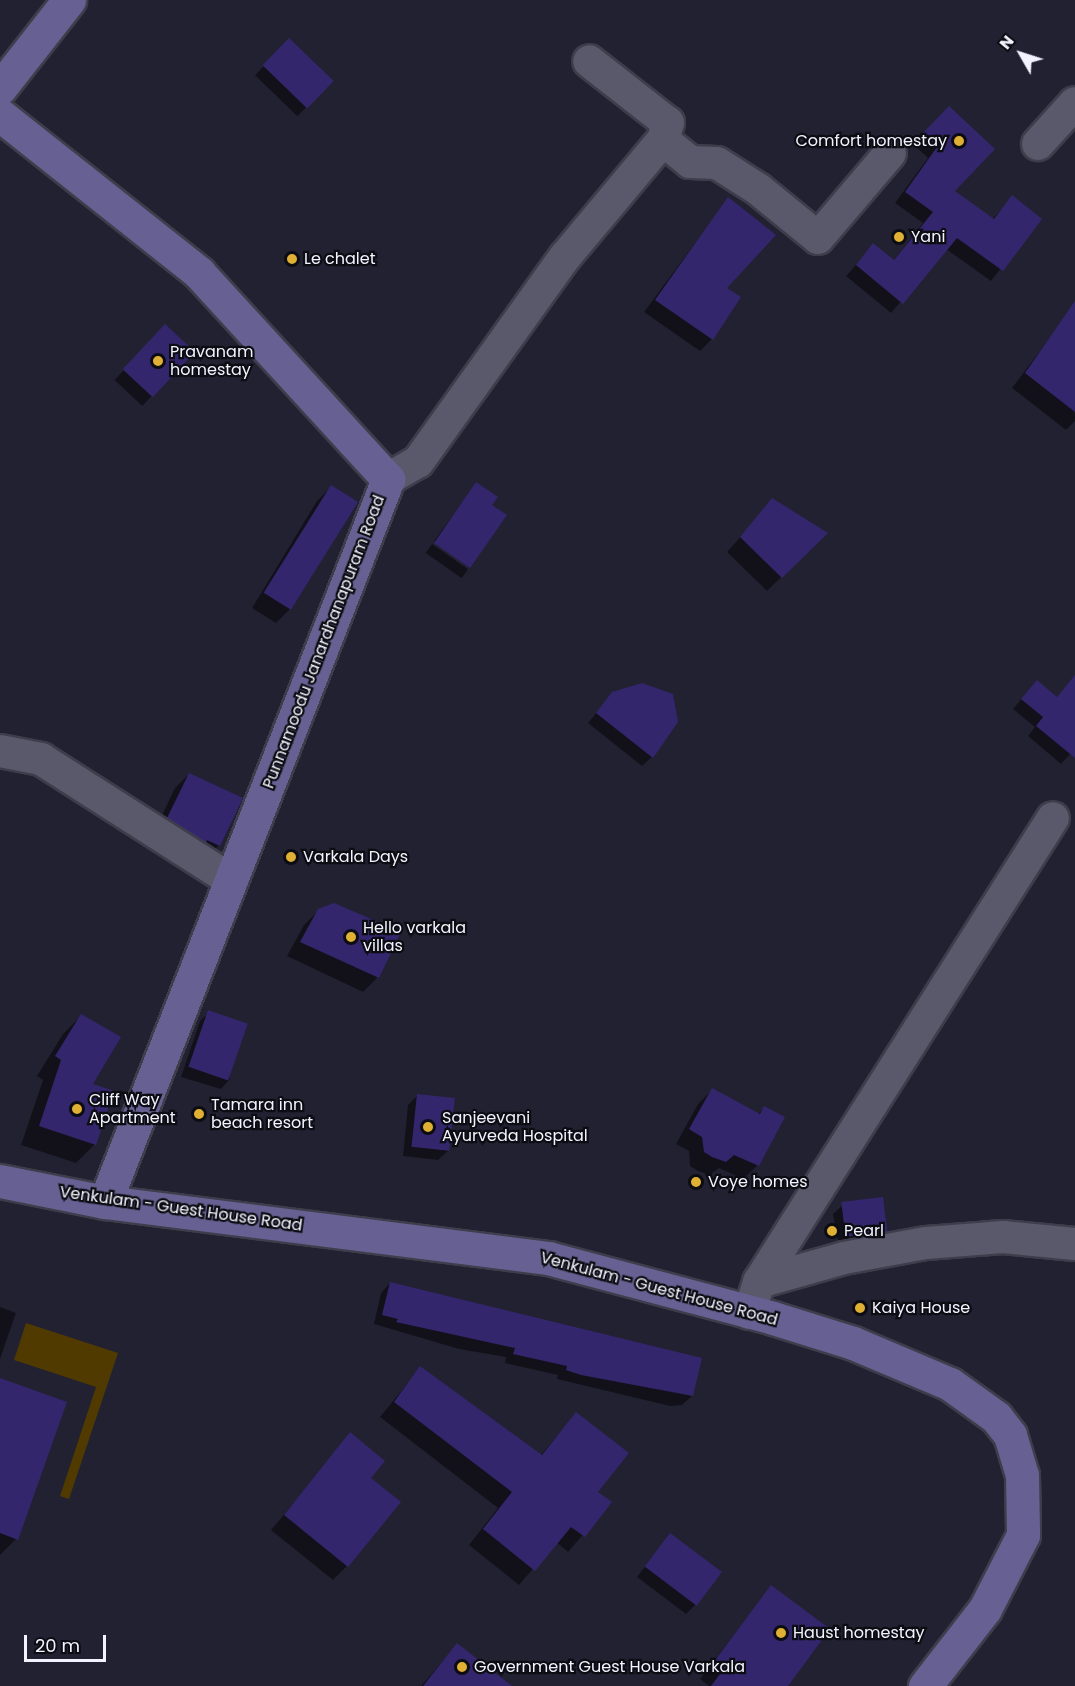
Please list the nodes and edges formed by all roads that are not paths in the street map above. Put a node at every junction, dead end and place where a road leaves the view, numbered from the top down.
1 (69, 0) edge
2 (589, 61) dead end
3 (0, 88) edge
4 (1075, 104) edge
5 (0, 115) edge
6 (663, 140) junction
7 (1038, 144) dead end
8 (890, 153) dead end
9 (388, 479) junction
10 (0, 751) edge
11 (1053, 818) dead end
12 (231, 880) junction
13 (0, 1181) edge
14 (105, 1202) junction
15 (1075, 1244) edge
16 (759, 1282) junction
17 (750, 1313) junction
18 (925, 1686) edge

1 - 3 main road
2 - 6 street
4 - 7 street
5 - 9 main road, Punnamoodu Janardhanapuram Road
6 - 8 street
6 - 9 street
9 - 12 main road, Punnamoodu Janardhanapuram Road
10 - 12 street
11 - 16 street
12 - 14 main road, Punnamoodu Janardhanapuram Road
13 - 14 main road, Venkulam - Guest House Road
14 - 17 main road, Venkulam - Guest House Road
15 - 16 street
16 - 17 street
17 - 18 main road, Venkulam - Guest House Road

